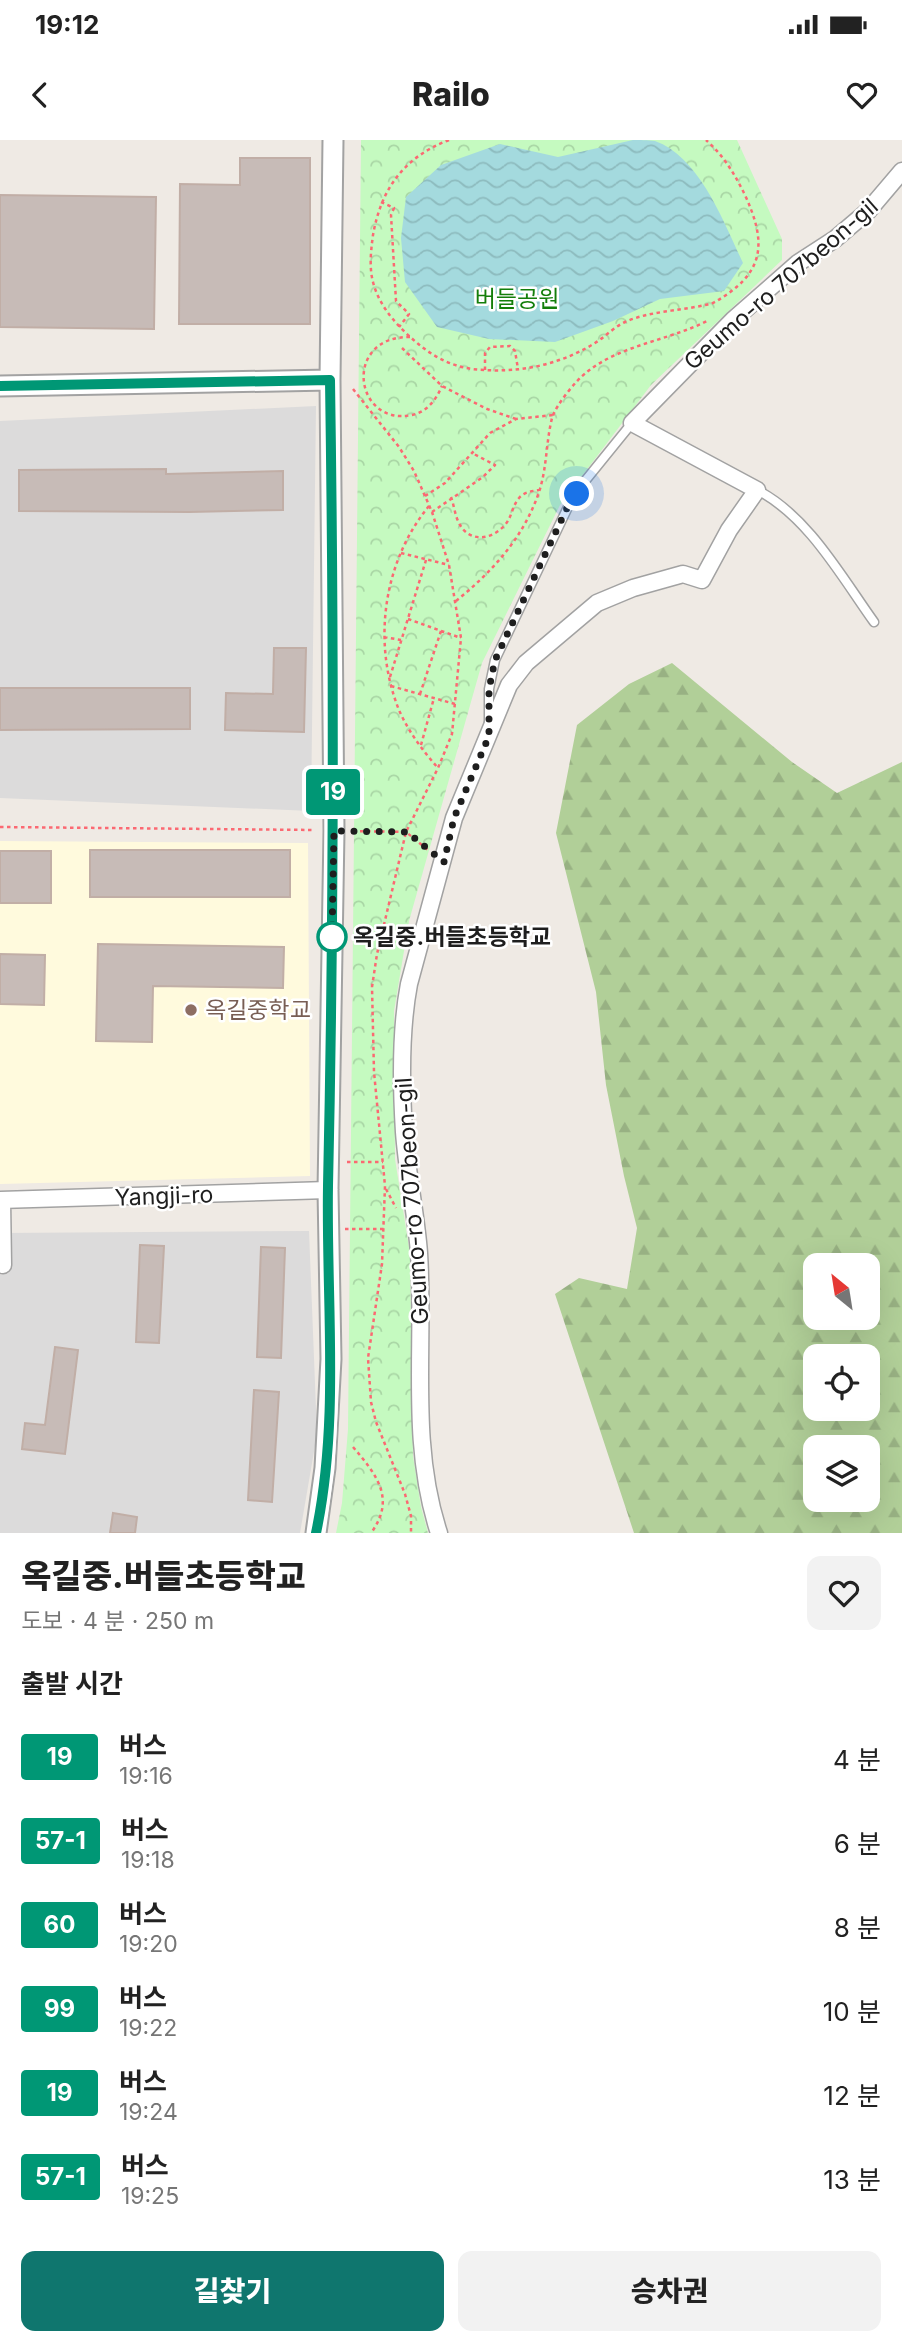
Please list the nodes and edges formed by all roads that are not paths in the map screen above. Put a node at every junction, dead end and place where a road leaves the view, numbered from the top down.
1 (333, 140) edge
2 (902, 171) edge
3 (330, 380) junction
4 (0, 386) edge
5 (632, 423) junction
6 (757, 491) junction
7 (874, 622) dead end
8 (489, 736) junction
9 (328, 1191) junction
10 (1, 1200) edge
11 (2, 1265) dead end
12 (316, 1533) edge
13 (439, 1533) edge

1 - 3 street
2 - 5 street, Geumo-ro 707beon-gil
3 - 4 street
3 - 9 street
5 - 6 street
5 - 8 lane
6 - 7 lane
6 - 8 street, Geumo-ro 707beon-gil
8 - 13 street, Geumo-ro 707beon-gil
9 - 10 street, Yangji-ro
9 - 12 street
10 - 11 street

